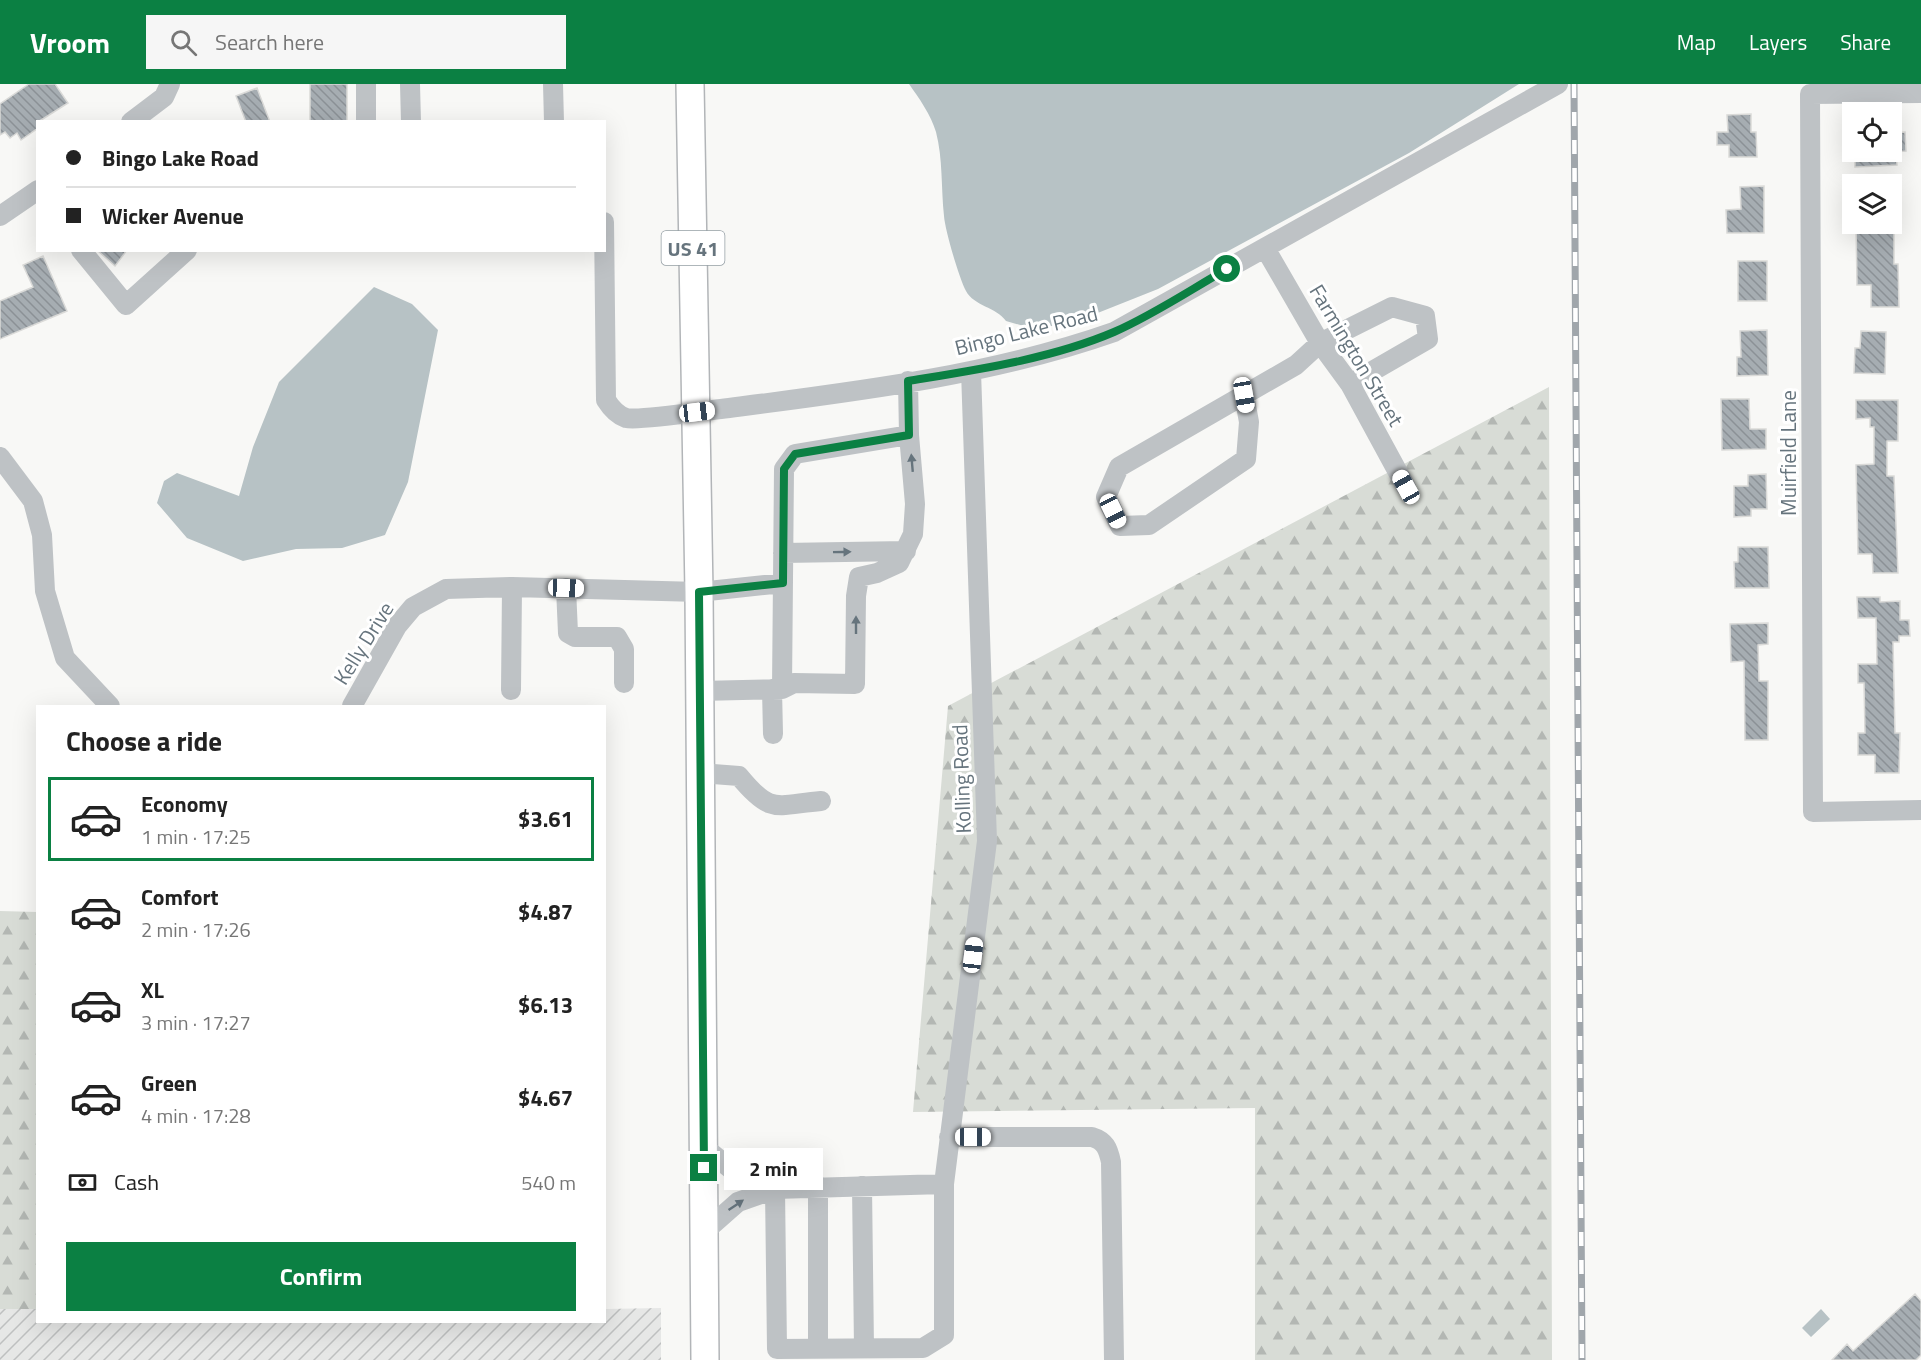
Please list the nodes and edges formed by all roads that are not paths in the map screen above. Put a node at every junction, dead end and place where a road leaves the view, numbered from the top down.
1 (170, 84) edge
2 (366, 84) edge
3 (410, 84) edge
4 (553, 84) edge
5 (690, 84) edge
6 (1558, 84) edge
7 (1921, 93) edge
8 (134, 120) edge
9 (366, 120) edge
10 (411, 120) edge
11 (554, 120) edge
12 (36, 193) edge
13 (2, 211) edge
14 (1265, 248) junction
15 (83, 252) edge
16 (185, 252) edge
17 (604, 252) edge
18 (1320, 343) junction
19 (971, 371) junction
20 (908, 381) junction
21 (1350, 384) junction
22 (1244, 395) junction
23 (697, 412) junction
24 (909, 435) junction
25 (0, 457) edge
26 (1406, 487) dead end
27 (906, 551) junction
28 (783, 553) junction
29 (783, 583) junction
30 (512, 587) junction
31 (566, 588) junction
32 (699, 592) junction
33 (624, 683) dead end
34 (777, 689) junction
35 (511, 690) dead end
36 (700, 691) junction
37 (109, 705) edge
38 (353, 705) edge
39 (773, 734) dead end
40 (700, 773) junction
41 (821, 801) dead end
42 (1921, 810) edge
43 (950, 1137) junction
44 (704, 1147) junction
45 (944, 1184) junction
46 (818, 1186) junction
47 (862, 1186) junction
48 (775, 1189) junction
49 (704, 1232) junction
50 (864, 1348) junction
51 (818, 1349) junction
52 (777, 1354) edge
53 (705, 1360) edge
54 (1114, 1360) edge

1 - 8 street
2 - 9 street
3 - 10 street
4 - 11 street
5 - 23 highway, US 41
6 - 14 street, Bingo Lake Road
7 - 42 street, Muirfield Lane
12 - 13 street
14 - 18 street, Farmington Street
14 - 19 street, Bingo Lake Road
15 - 16 street
17 - 23 street, Bingo Lake Road
18 - 21 street, Farmington Street
18 - 21 street
18 - 22 street
19 - 20 street, Bingo Lake Road
19 - 43 street, Kolling Road
20 - 23 street, Bingo Lake Road
20 - 24 street
21 - 26 street, Farmington Street
22 - 22 street
23 - 32 highway, US 41
27 -> 24 street
24 - 28 street
25 - 37 street
28 -> 27 street
34 -> 27 street
28 - 29 street
29 - 32 street, Kelly Drive
29 - 34 street
30 - 31 street, Kelly Drive
30 - 35 street
30 - 38 street, Kelly Drive
31 - 32 street, Kelly Drive
31 - 33 street
32 - 36 highway, US 41
34 - 36 street
34 - 39 street
36 - 40 highway, US 41
40 - 41 street
40 - 44 highway, US 41
43 - 45 street, Kolling Road
43 - 54 street
44 - 48 street
44 - 49 highway, US 41
45 - 47 street
45 - 50 street, Kolling Road
46 - 47 street
46 - 48 street
46 - 51 street
47 - 50 street
49 -> 48 street
48 - 52 street
49 - 53 highway, US 41
50 - 51 street
51 - 52 street

